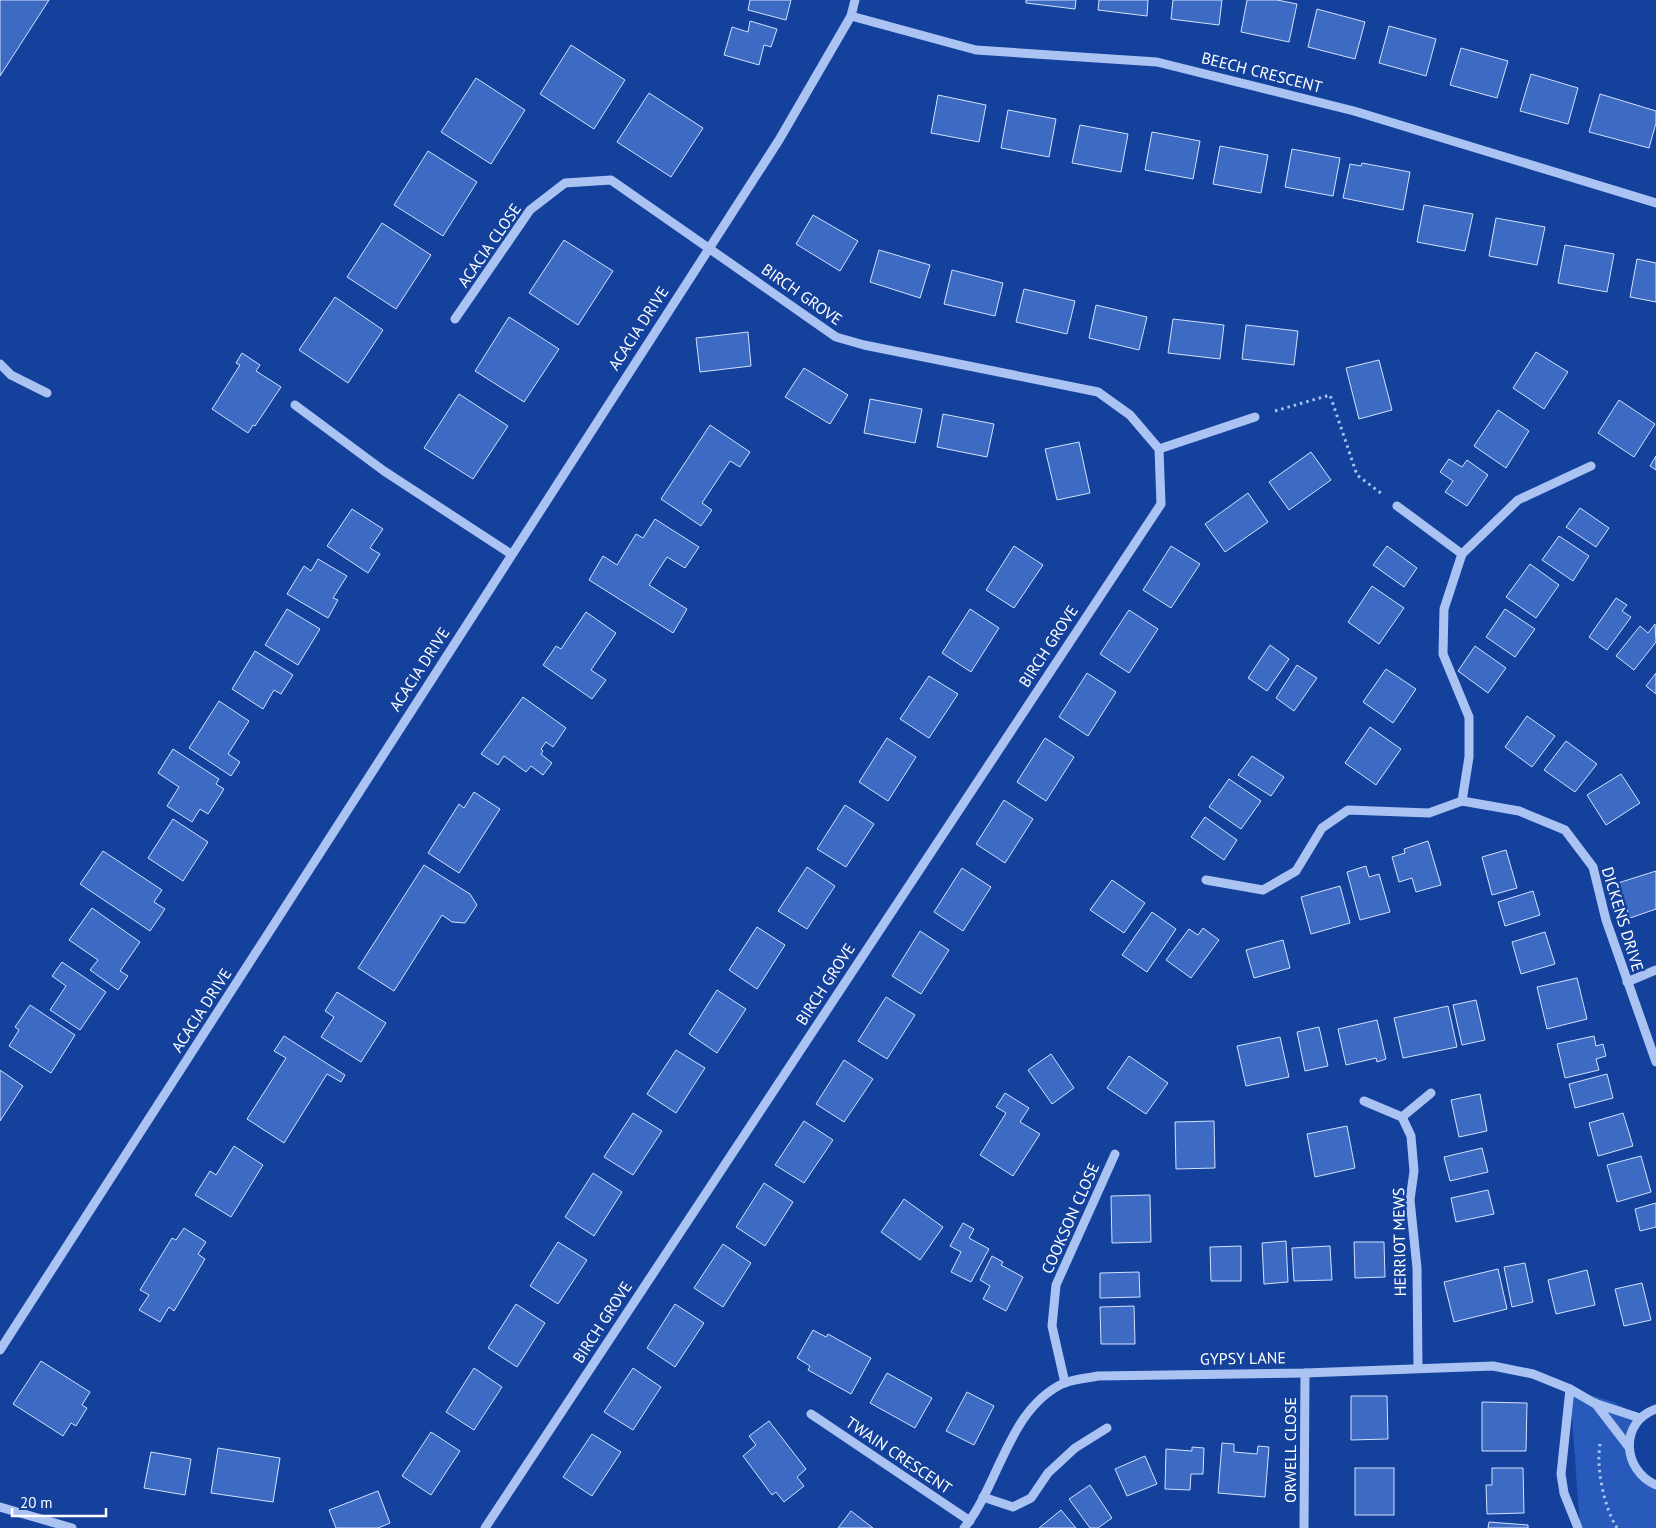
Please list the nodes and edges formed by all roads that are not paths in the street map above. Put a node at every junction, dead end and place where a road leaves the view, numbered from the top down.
1 (855, 0) edge
2 (851, 16) junction
3 (1656, 203) edge
4 (708, 247) junction
5 (455, 319) dead end
6 (0, 364) edge
7 (47, 393) dead end
8 (295, 405) dead end
9 (1255, 417) road end
10 (1159, 449) junction
11 (1590, 466) dead end
12 (1397, 506) road end
13 (511, 554) junction
14 (1462, 554) junction
15 (1462, 801) junction
16 (1206, 880) dead end
17 (1656, 970) edge
18 (1627, 982) junction
19 (1656, 1062) edge
20 (1431, 1093) dead end
21 (1364, 1101) dead end
22 (1402, 1117) junction
23 (1115, 1154) dead end
24 (0, 1350) edge
25 (1418, 1368) junction
26 (1305, 1373) junction
27 (1065, 1383) junction
28 (1570, 1389) junction
29 (1594, 1403) junction
30 (1656, 1409) edge
31 (811, 1414) dead end
32 (1640, 1418) junction
33 (1107, 1428) dead end
34 (1628, 1446) junction
35 (1656, 1485) edge
36 (983, 1497) junction
37 (0, 1507) edge
38 (967, 1525) edge
39 (72, 1528) edge
40 (485, 1528) edge
41 (1304, 1528) edge
42 (1578, 1528) edge

1 - 2 street, ACACIA DRIVE
2 - 3 street, BEECH CRESCENT
2 - 4 street, ACACIA DRIVE
4 - 5 street, ACACIA CLOSE
4 - 10 street, BIRCH GROVE
4 - 13 street, ACACIA DRIVE
6 - 7 street
8 - 13 street
9 - 10 street
10 - 40 street, BIRCH GROVE
11 - 14 street
12 - 14 street
13 - 24 street, ACACIA DRIVE
14 - 15 street
15 - 16 street
15 - 18 street, DICKENS DRIVE
17 - 18 street
18 - 19 street, DICKENS DRIVE
20 - 22 street
21 - 22 street
22 - 25 street, HERRIOT MEWS
23 - 27 street, COOKSON CLOSE
25 - 26 street, GYPSY LANE
25 - 28 street, GYPSY LANE
26 - 27 street, GYPSY LANE
26 - 41 street, ORWELL CLOSE
27 - 36 street, GYPSY LANE
28 - 29 street, GYPSY LANE
28 - 42 street
29 - 32 street, GYPSY LANE
29 - 34 street, GYPSY LANE
30 - 32 street
31 - 38 street, TWAIN CRESCENT
32 - 34 street
33 - 36 street
34 - 35 street
36 - 38 street, GYPSY LANE
37 - 39 street

